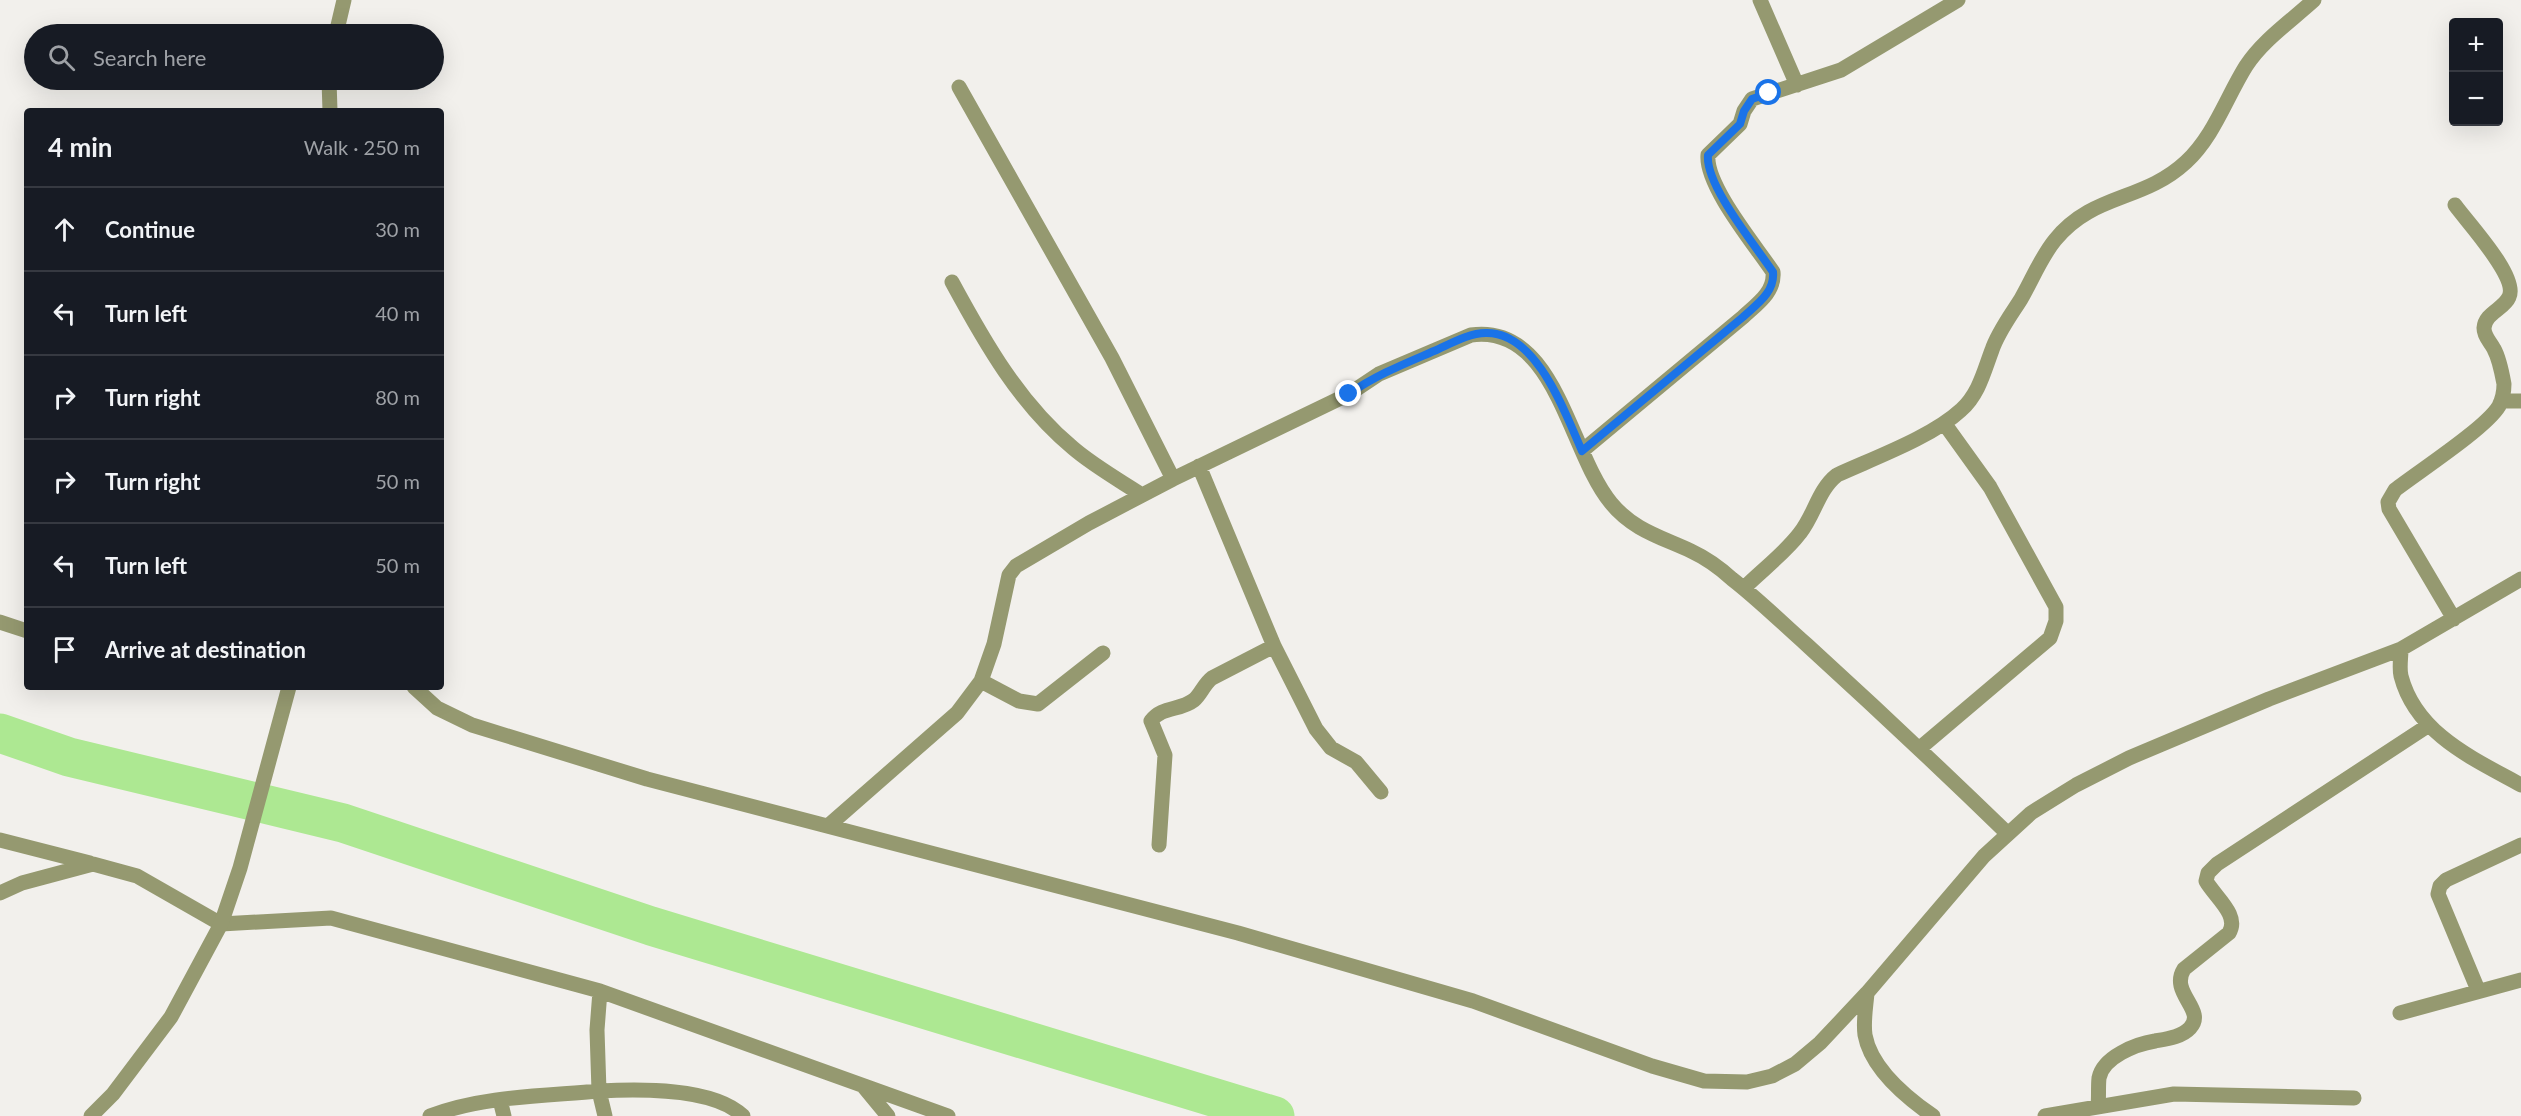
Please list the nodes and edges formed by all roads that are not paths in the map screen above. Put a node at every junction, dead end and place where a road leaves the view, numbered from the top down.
1 (344, 0) edge
2 (1760, 0) edge
3 (1958, 0) edge
4 (2314, 0) edge
5 (338, 24) edge
6 (1797, 85) junction
7 (959, 87) dead end
8 (329, 90) edge
9 (330, 108) edge
10 (2454, 205) dead end
11 (952, 282) dead end
12 (2521, 400) edge
13 (2501, 401) junction
14 (1944, 423) junction
15 (1582, 451) junction
16 (1199, 466) junction
17 (1173, 479) junction
18 (1142, 495) junction
19 (2521, 579) edge
20 (1744, 588) junction
21 (2454, 618) junction
22 (0, 622) edge
23 (24, 630) edge
24 (1274, 646) junction
25 (2401, 648) junction
26 (1103, 653) dead end
27 (981, 681) junction
28 (288, 690) edge
29 (417, 690) edge
30 (2429, 725) junction
31 (1920, 748) junction
32 (2521, 785) edge
33 (1381, 792) dead end
34 (828, 826) junction
35 (2008, 834) junction
36 (0, 840) edge
37 (1159, 845) dead end
38 (2521, 845) edge
39 (93, 864) junction
40 (0, 893) edge
41 (221, 924) junction
42 (2521, 980) edge
43 (2478, 990) junction
44 (600, 991) junction
45 (1867, 993) junction
46 (2400, 1013) dead end
47 (862, 1085) junction
48 (599, 1091) junction
49 (2354, 1098) dead end
50 (500, 1100) junction
51 (2098, 1106) junction
52 (933, 1113) edge
53 (91, 1116) edge
54 (430, 1116) edge
55 (504, 1116) edge
56 (605, 1116) edge
57 (742, 1116) edge
58 (888, 1116) edge
59 (948, 1116) edge
60 (1933, 1116) edge
61 (2045, 1116) edge

1 - 5 street
2 - 6 street
3 - 6 street
4 - 14 street
6 - 15 street
7 - 17 street
8 - 9 street
10 - 13 street
11 - 18 street
12 - 13 street
13 - 21 street
14 - 20 street
14 - 31 street
15 - 16 street
15 - 20 street
16 - 17 street
16 - 24 street
17 - 18 street
18 - 27 street
19 - 21 street
20 - 31 street
21 - 25 street
22 - 23 street
24 - 33 street
24 - 37 street
25 - 30 street
25 - 35 street
26 - 27 street
27 - 34 street
28 - 41 street
29 - 34 street
30 - 32 street
30 - 51 street
31 - 35 street
34 - 45 street
35 - 45 street
36 - 39 street
38 - 43 street
39 - 40 street
39 - 41 street
41 - 44 street
41 - 53 street
42 - 43 street
43 - 46 street
44 - 47 street
44 - 48 street
45 - 60 street
47 - 52 street
47 - 58 street
48 - 50 street
48 - 56 street
48 - 57 street
49 - 51 street
50 - 54 street
50 - 55 street
51 - 61 street
52 - 59 street

